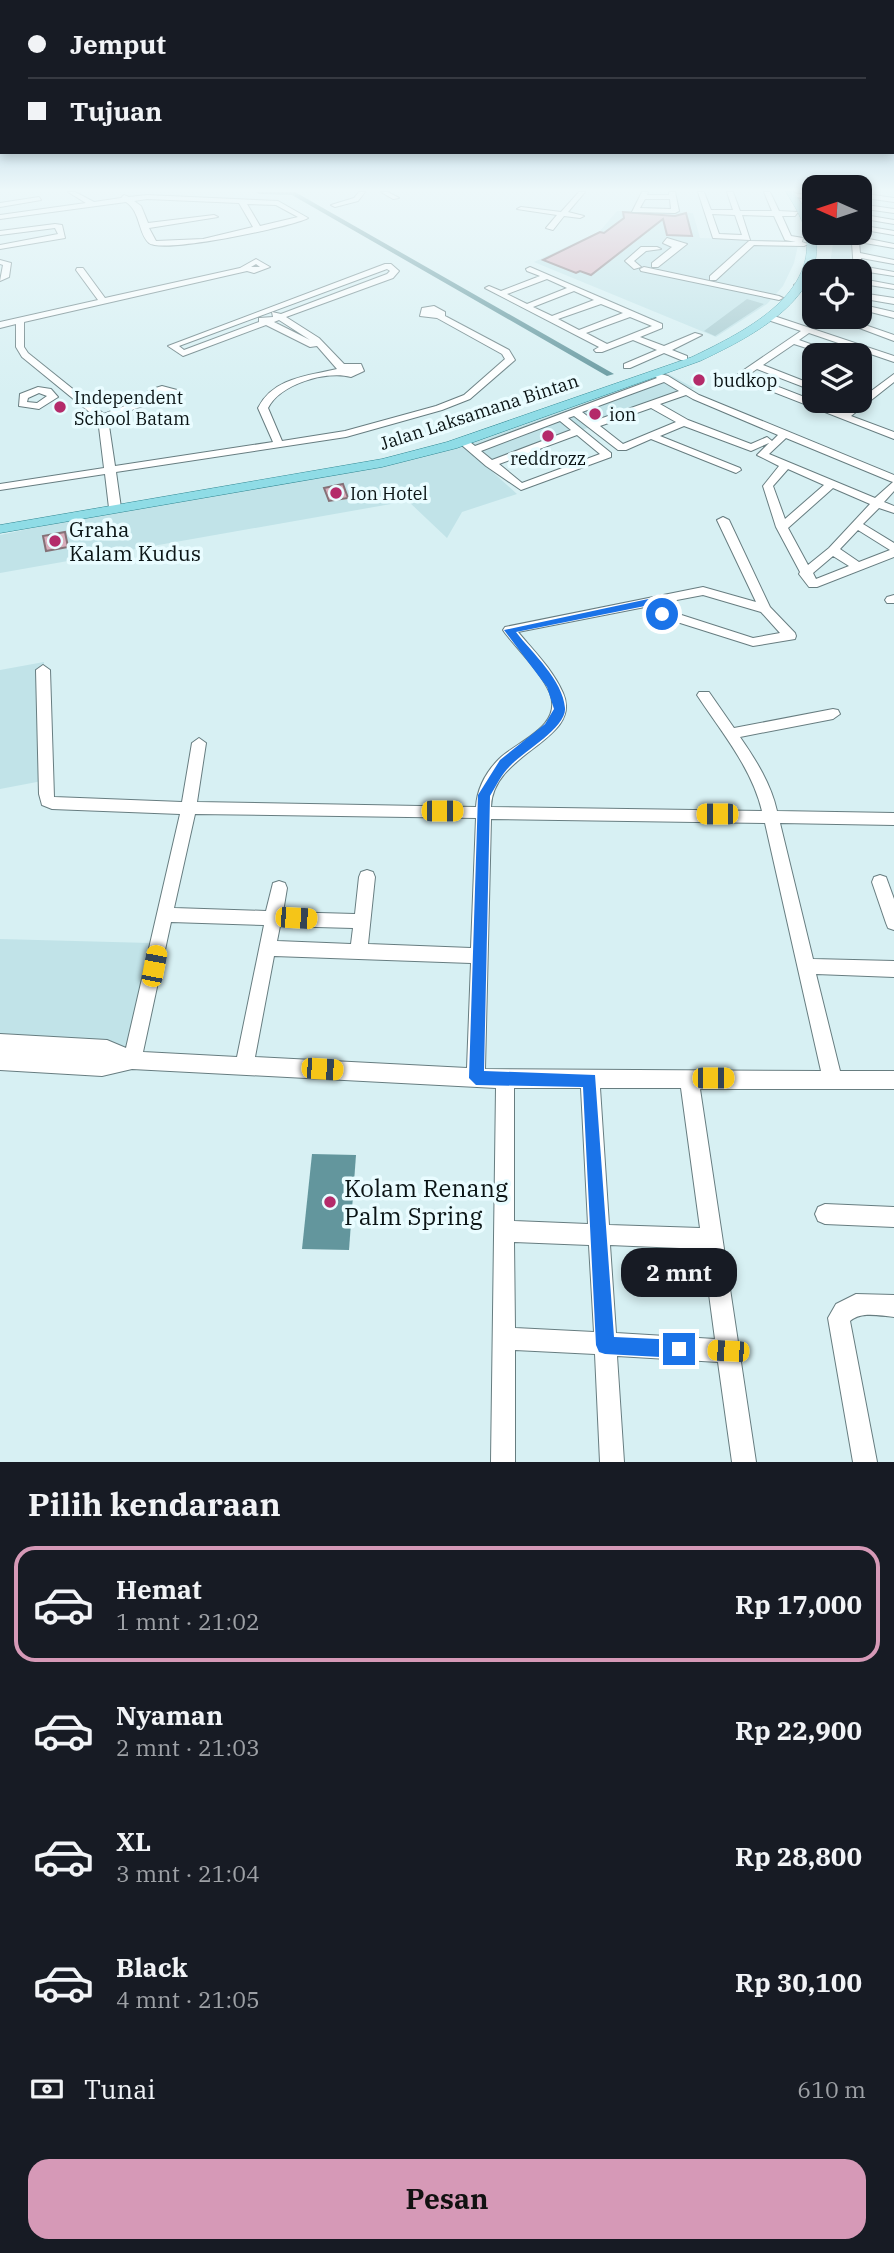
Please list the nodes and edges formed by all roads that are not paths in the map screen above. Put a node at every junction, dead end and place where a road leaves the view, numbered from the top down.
1 (630, 260) edge
2 (655, 260) edge
3 (733, 260) edge
4 (0, 262) edge
5 (645, 266) junction
6 (802, 267) edge
7 (245, 268) dead end
8 (530, 269) dead end
9 (80, 270) dead end
10 (872, 270) edge
11 (802, 271) edge
12 (894, 274) edge
13 (548, 276) junction
14 (713, 278) junction
15 (0, 279) edge
16 (872, 283) edge
17 (798, 285) junction
18 (802, 286) edge
19 (894, 287) edge
20 (489, 288) dead end
21 (575, 288) junction
22 (327, 289) junction
23 (502, 293) junction
24 (338, 295) junction
25 (780, 296) junction
26 (872, 296) edge
27 (603, 300) junction
28 (103, 301) junction
29 (894, 301) edge
30 (528, 306) junction
31 (872, 309) edge
32 (270, 311) junction
33 (632, 313) junction
34 (893, 315) edge
35 (254, 316) junction
36 (439, 316) dead end
37 (281, 317) junction
38 (554, 318) junction
39 (771, 318) junction
40 (20, 322) junction
41 (266, 323) junction
42 (0, 325) edge
43 (220, 328) junction
44 (868, 329) edge
45 (808, 330) junction
46 (581, 332) junction
47 (233, 335) junction
48 (698, 335) dead end
49 (634, 337) junction
50 (894, 338) edge
51 (794, 341) junction
52 (846, 343) edge
53 (802, 344) edge
54 (321, 347) junction
55 (665, 350) junction
56 (872, 352) edge
57 (684, 358) junction
58 (894, 359) edge
59 (755, 365) junction
60 (627, 366) dead end
61 (661, 375) junction
62 (894, 377) edge
63 (802, 385) edge
64 (64, 389) junction
65 (688, 391) junction
66 (615, 392) junction
67 (52, 393) dead end
68 (152, 399) dead end
69 (802, 401) edge
70 (652, 404) junction
71 (574, 411) junction
72 (836, 413) edge
73 (560, 416) junction
74 (844, 416) junction
75 (103, 418) junction
76 (684, 422) junction
77 (593, 425) junction
78 (578, 431) junction
79 (782, 432) junction
80 (892, 433) edge
81 (652, 436) junction
82 (462, 441) junction
83 (279, 446) junction
84 (473, 450) junction
85 (490, 464) junction
86 (785, 466) junction
87 (894, 469) edge
88 (736, 470) dead end
89 (110, 471) junction
90 (894, 479) edge
91 (831, 484) junction
92 (894, 485) edge
93 (0, 487) edge
94 (877, 502) junction
95 (115, 506) junction
96 (894, 510) edge
97 (0, 520) edge
98 (723, 520) dead end
99 (857, 525) junction
100 (782, 527) junction
101 (0, 529) edge
102 (833, 550) junction
103 (894, 551) edge
104 (859, 568) junction
105 (805, 574) junction
106 (653, 601) junction
107 (765, 609) junction
108 (43, 670) dead end
109 (704, 695) dead end
110 (833, 713) dead end
111 (730, 734) junction
112 (199, 743) dead end
113 (189, 808) junction
114 (483, 811) junction
115 (769, 814) junction
116 (894, 818) edge
117 (367, 877) dead end
118 (880, 882) dead end
119 (279, 888) dead end
120 (164, 915) junction
121 (275, 917) junction
122 (362, 921) junction
123 (894, 923) edge
124 (266, 948) junction
125 (359, 952) junction
126 (480, 956) junction
127 (806, 966) junction
128 (894, 969) edge
129 (0, 1043) edge
130 (132, 1060) junction
131 (0, 1061) edge
132 (245, 1064) junction
133 (476, 1078) junction
134 (689, 1078) junction
135 (832, 1078) junction
136 (505, 1079) junction
137 (590, 1080) junction
138 (894, 1080) edge
139 (825, 1214) dead end
140 (894, 1217) edge
141 (504, 1231) junction
142 (599, 1233) junction
143 (712, 1239) junction
144 (894, 1306) edge
145 (504, 1338) junction
146 (605, 1345) junction
147 (728, 1351) junction
148 (503, 1462) edge
149 (612, 1462) edge
150 (744, 1462) edge
151 (865, 1462) edge

1 - 5 street
2 - 5 street
3 - 14 street
4 - 15 street
5 - 14 street
5 - 25 street
6 - 25 main road, Jalan Laksamana Bintan
7 - 28 street
8 - 13 street
9 - 28 street
10 - 12 street
11 - 17 main road, Jalan Laksamana Bintan
13 - 21 street
13 - 23 street
14 - 25 street
16 - 19 street
17 - 18 street
17 - 39 main road, Jalan Laksamana Bintan
20 - 23 street
21 - 27 street
21 - 30 street
22 - 24 street
22 - 24 street
22 - 32 street
23 - 30 street
24 - 37 street
25 - 57 main road, Jalan Laksamana Bintan
26 - 29 street
27 - 33 street
27 - 38 street
28 - 40 street
30 - 38 street
31 - 34 street
32 - 35 street
32 - 37 street
33 - 46 street
33 - 49 street
35 - 41 street
35 - 43 street
36 - 83 street
37 - 41 street
37 - 54 street
38 - 46 street
39 - 45 street
39 - 61 main road, Jalan Laksamana Bintan
40 - 42 street
40 - 64 street
41 - 47 street
41 - 54 street
43 - 47 street
43 - 47 street
44 - 50 street
45 - 51 street
45 - 52 street
46 - 49 street
48 - 55 street
49 - 55 street
51 - 53 street
51 - 59 street
54 - 83 street
55 - 57 street
55 - 60 street
56 - 58 street
57 - 95 main road, Jalan Laksamana Bintan
59 - 63 street
59 - 69 street
61 - 65 street
61 - 66 main road, Jalan Laksamana Bintan
61 - 87 street
62 - 74 street
64 - 67 street
64 - 75 street
65 - 70 street
65 - 79 street
66 - 71 street
66 - 82 main road, Jalan Laksamana Bintan
68 - 75 street
70 - 76 street
70 - 77 street
71 - 73 street
71 - 77 street
72 - 74 street
73 - 78 street
73 - 84 street
74 - 80 street
75 - 89 street
76 - 79 street
76 - 81 street
77 - 81 street
78 - 85 street
78 - 85 street
79 - 86 street
79 - 90 street
81 - 88 street
82 - 84 street
82 - 95 main road, Jalan Laksamana Bintan
83 - 89 street
84 - 85 street
86 - 91 street
86 - 100 street
89 - 93 street
89 - 95 street
91 - 94 street
91 - 100 street
92 - 94 street
94 - 96 street
94 - 99 street
95 - 97 main road, Jalan Laksamana Bintan
95 - 101 main road, Jalan Laksamana Bintan
98 - 107 street
99 - 102 street
99 - 103 street
100 - 105 street
102 - 104 street
102 - 105 street
103 - 104 street
104 - 105 street
106 - 107 street
106 - 107 street
106 - 114 street
108 - 113 street
109 - 111 street
110 - 111 street
111 - 115 street
112 - 113 street
113 - 114 street
113 - 120 street
114 - 115 street
114 - 126 street
115 - 116 street
115 - 127 street
117 - 122 street
118 - 123 street
119 - 121 street
120 - 121 street
120 - 130 street
121 - 122 street
121 - 124 street
122 - 125 street
124 - 125 street
124 - 132 street
125 - 126 street
126 - 133 street
127 - 128 street
127 - 135 street
129 - 130 street
130 - 131 street
130 - 132 street
132 - 133 street
133 - 136 street
134 - 135 street
134 - 137 street
134 - 143 street
135 - 138 street
136 - 137 street
136 - 141 street
137 - 142 street
139 - 140 street
141 - 142 street
141 - 145 street
142 - 143 street
142 - 146 street
143 - 147 street
144 - 151 street
145 - 146 street
145 - 148 street
146 - 147 street
146 - 149 street
147 - 150 street

